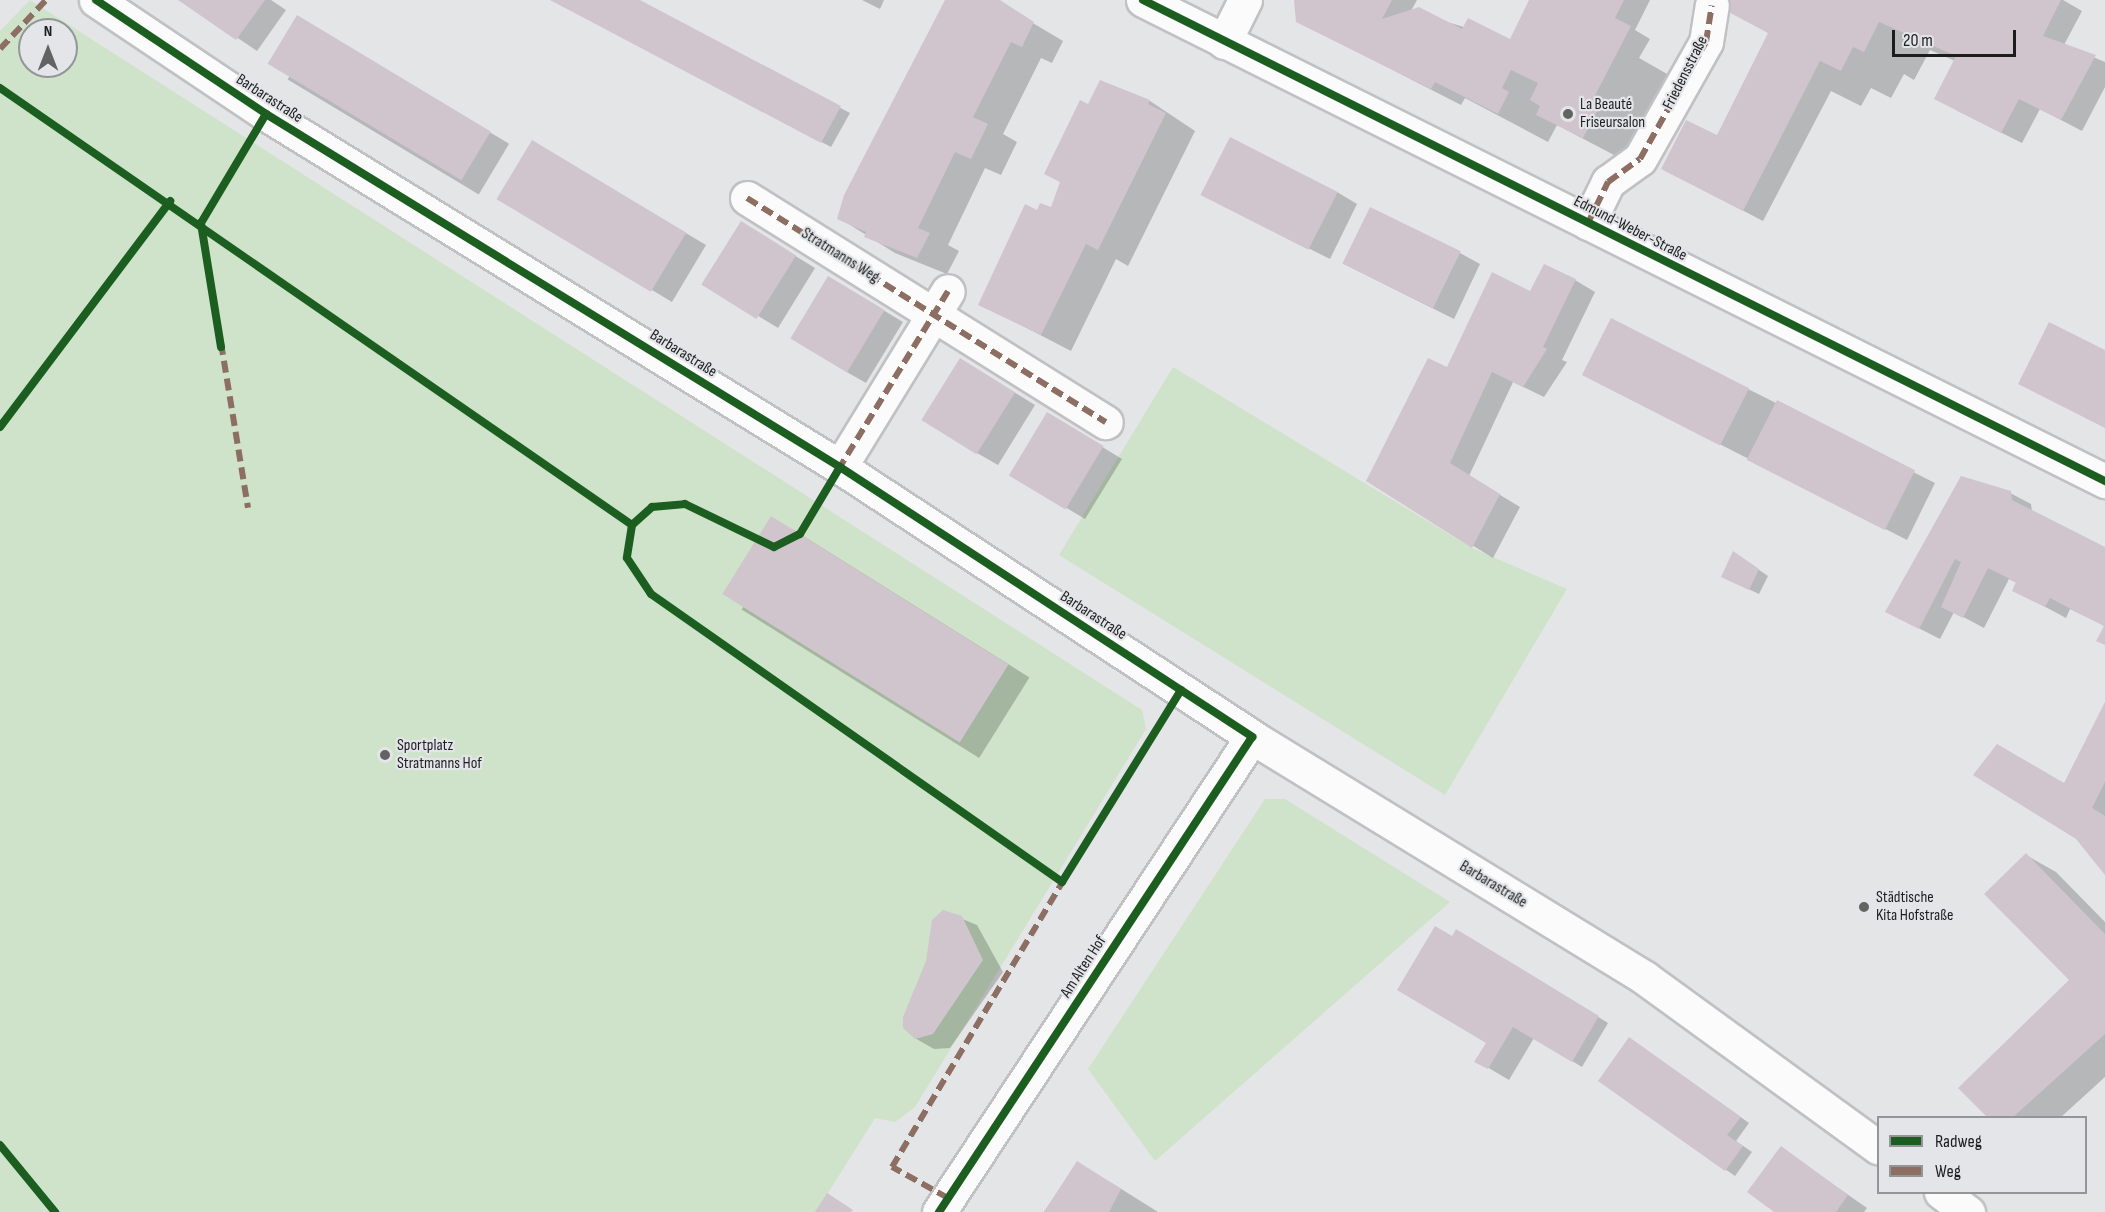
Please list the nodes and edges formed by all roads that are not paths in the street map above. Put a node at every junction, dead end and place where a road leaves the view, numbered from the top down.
1 (96, 0) edge
2 (1143, 0) edge
3 (1245, 0) edge
4 (1712, 5) dead end
5 (1224, 42) junction
6 (747, 198) dead end
7 (1588, 223) junction
8 (941, 303) junction
9 (1106, 422) dead end
10 (840, 467) junction
11 (2105, 481) edge
12 (1252, 737) junction
13 (1877, 1146) edge
14 (1944, 1194) edge
15 (939, 1212) edge
16 (1968, 1212) edge

1 - 10 street, Barbarastraße
2 - 5 street, Edmund-Weber-Straße
3 - 5 street
4 - 7 street, Friedensstraße
5 - 7 street, Edmund-Weber-Straße
6 - 8 street, Stratmanns Weg
7 - 11 street, Edmund-Weber-Straße
8 - 9 street, Stratmanns Weg
8 - 10 street
10 - 12 street, Barbarastraße
12 - 13 street, Barbarastraße
12 - 15 street, Am Alten Hof
14 - 16 street

